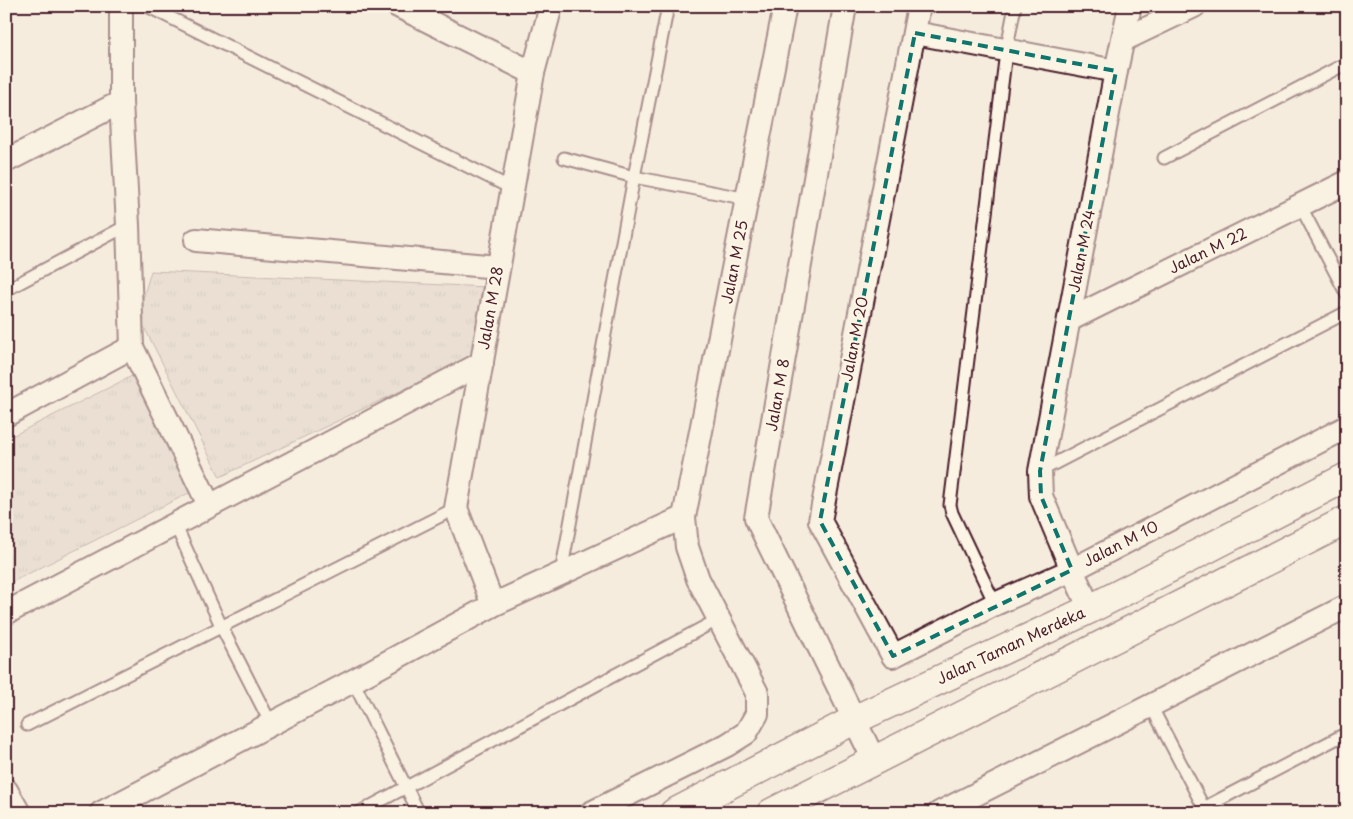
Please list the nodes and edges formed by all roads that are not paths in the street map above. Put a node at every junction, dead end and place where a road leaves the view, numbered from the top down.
1 (121, 6) edge
2 (147, 6) edge
3 (398, 6) edge
4 (551, 6) edge
5 (668, 6) edge
6 (785, 6) edge
7 (845, 6) edge
8 (919, 6) edge
9 (1015, 6) edge
10 (1130, 6) edge
11 (1194, 6) edge
12 (915, 33) junction
13 (1123, 40) junction
14 (1006, 52) junction
15 (1347, 63) edge
16 (1116, 71) junction
17 (534, 73) junction
18 (121, 102) junction
19 (564, 158) dead end
20 (1164, 158) dead end
21 (6, 161) edge
22 (634, 177) junction
23 (1347, 182) edge
24 (513, 189) junction
25 (748, 199) junction
26 (1300, 205) junction
27 (128, 225) junction
28 (196, 240) dead end
29 (498, 267) junction
30 (6, 290) edge
31 (1347, 295) edge
32 (1347, 312) edge
33 (1069, 320) junction
34 (132, 347) junction
35 (482, 363) junction
36 (6, 415) edge
37 (1347, 427) edge
38 (1040, 470) junction
39 (1347, 477) edge
40 (209, 505) junction
41 (456, 508) junction
42 (684, 517) junction
43 (1347, 520) edge
44 (175, 524) junction
45 (1072, 570) junction
46 (561, 573) junction
47 (995, 604) junction
48 (493, 605) junction
49 (1347, 606) edge
50 (1090, 609) junction
51 (6, 613) edge
52 (719, 619) junction
53 (222, 628) junction
54 (893, 656) joint
55 (353, 681) junction
56 (1151, 706) junction
57 (854, 720) junction
58 (271, 724) junction
59 (27, 725) dead end
60 (1347, 732) edge
61 (874, 760) junction
62 (405, 788) junction
63 (6, 790) edge
64 (1199, 810) edge
65 (18, 813) edge
66 (101, 813) edge
67 (358, 813) edge
68 (419, 813) edge
69 (591, 813) edge
70 (674, 813) edge
71 (770, 813) edge
72 (939, 813) edge

1 - 18 street
2 - 24 lane
3 - 17 street
4 - 17 street, Jalan M 28
5 - 22 lane
6 - 25 street, Jalan M 25
7 - 57 street, Jalan M 8
8 - 12 street, Jalan M 20
9 - 14 lane
10 - 13 street, Jalan M 24
11 - 13 street
12 - 14 street
12 - 54 street, Jalan M 20
13 - 16 street, Jalan M 24
14 - 16 street
14 - 47 lane
15 - 20 lane
16 - 33 street, Jalan M 24
17 - 24 street, Jalan M 28
18 - 21 street
18 - 27 street
19 - 22 lane
22 - 25 lane
22 - 46 lane
23 - 26 street, Jalan M 22
24 - 29 street, Jalan M 28
25 - 42 street, Jalan M 25
26 - 31 lane
26 - 33 street, Jalan M 22
27 - 30 lane
27 - 34 street
28 - 29 street
29 - 35 street, Jalan M 28
32 - 38 lane
33 - 38 street, Jalan M 24
34 - 36 street
34 - 40 street
35 - 40 street
35 - 41 street, Jalan M 28
37 - 45 street, Jalan M 10
38 - 45 street, Jalan M 24
39 - 50 main road, Jalan Taman Merdeka
40 - 44 street
41 - 48 street
41 - 53 lane
42 - 46 street
42 - 52 street, Jalan M 25
43 - 61 main road
44 - 51 street
44 - 53 lane
45 - 47 street, Jalan M 10
45 - 50 street
46 - 48 street
47 - 54 street, Jalan M 10
48 - 55 street
49 - 56 street
50 - 57 main road, Jalan Taman Merdeka
52 - 62 lane
52 - 69 street, Jalan M 25
53 - 58 lane
53 - 59 lane
55 - 58 street
55 - 62 lane
56 - 64 lane
56 - 72 street
57 - 61 street, Jalan M 8
57 - 70 main road, Jalan Taman Merdeka
58 - 66 street
60 - 64 lane
61 - 71 main road
62 - 67 lane
62 - 68 lane
63 - 65 street

